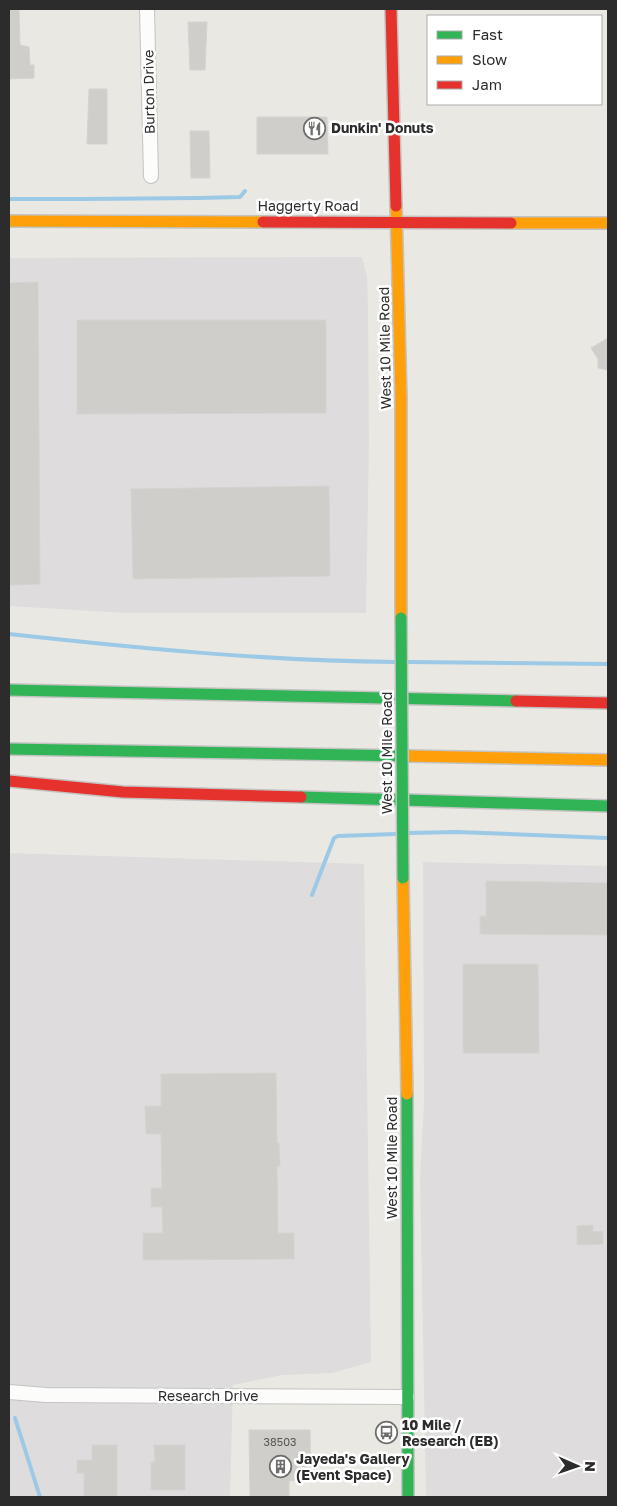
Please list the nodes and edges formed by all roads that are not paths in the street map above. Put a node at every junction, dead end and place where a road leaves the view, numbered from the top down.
1 (147, 9) edge
2 (391, 9) edge
3 (151, 176) dead end
4 (9, 221) edge
5 (396, 221) junction
6 (608, 223) edge
7 (9, 690) edge
8 (608, 703) edge
9 (9, 748) edge
10 (608, 760) edge
11 (9, 781) edge
12 (608, 806) edge
13 (9, 1392) edge
14 (407, 1397) junction
15 (408, 1497) edge

1 - 3 street, Burton Drive
2 - 5 main road, West 10 Mile Road
4 - 5 main road, Haggerty Road
5 - 6 main road, Haggerty Road
5 - 14 main road, West 10 Mile Road, bridge
7 - 8 main road
9 - 10 main road
11 - 12 main road
13 - 14 street, Research Drive
14 - 15 main road, West 10 Mile Road

